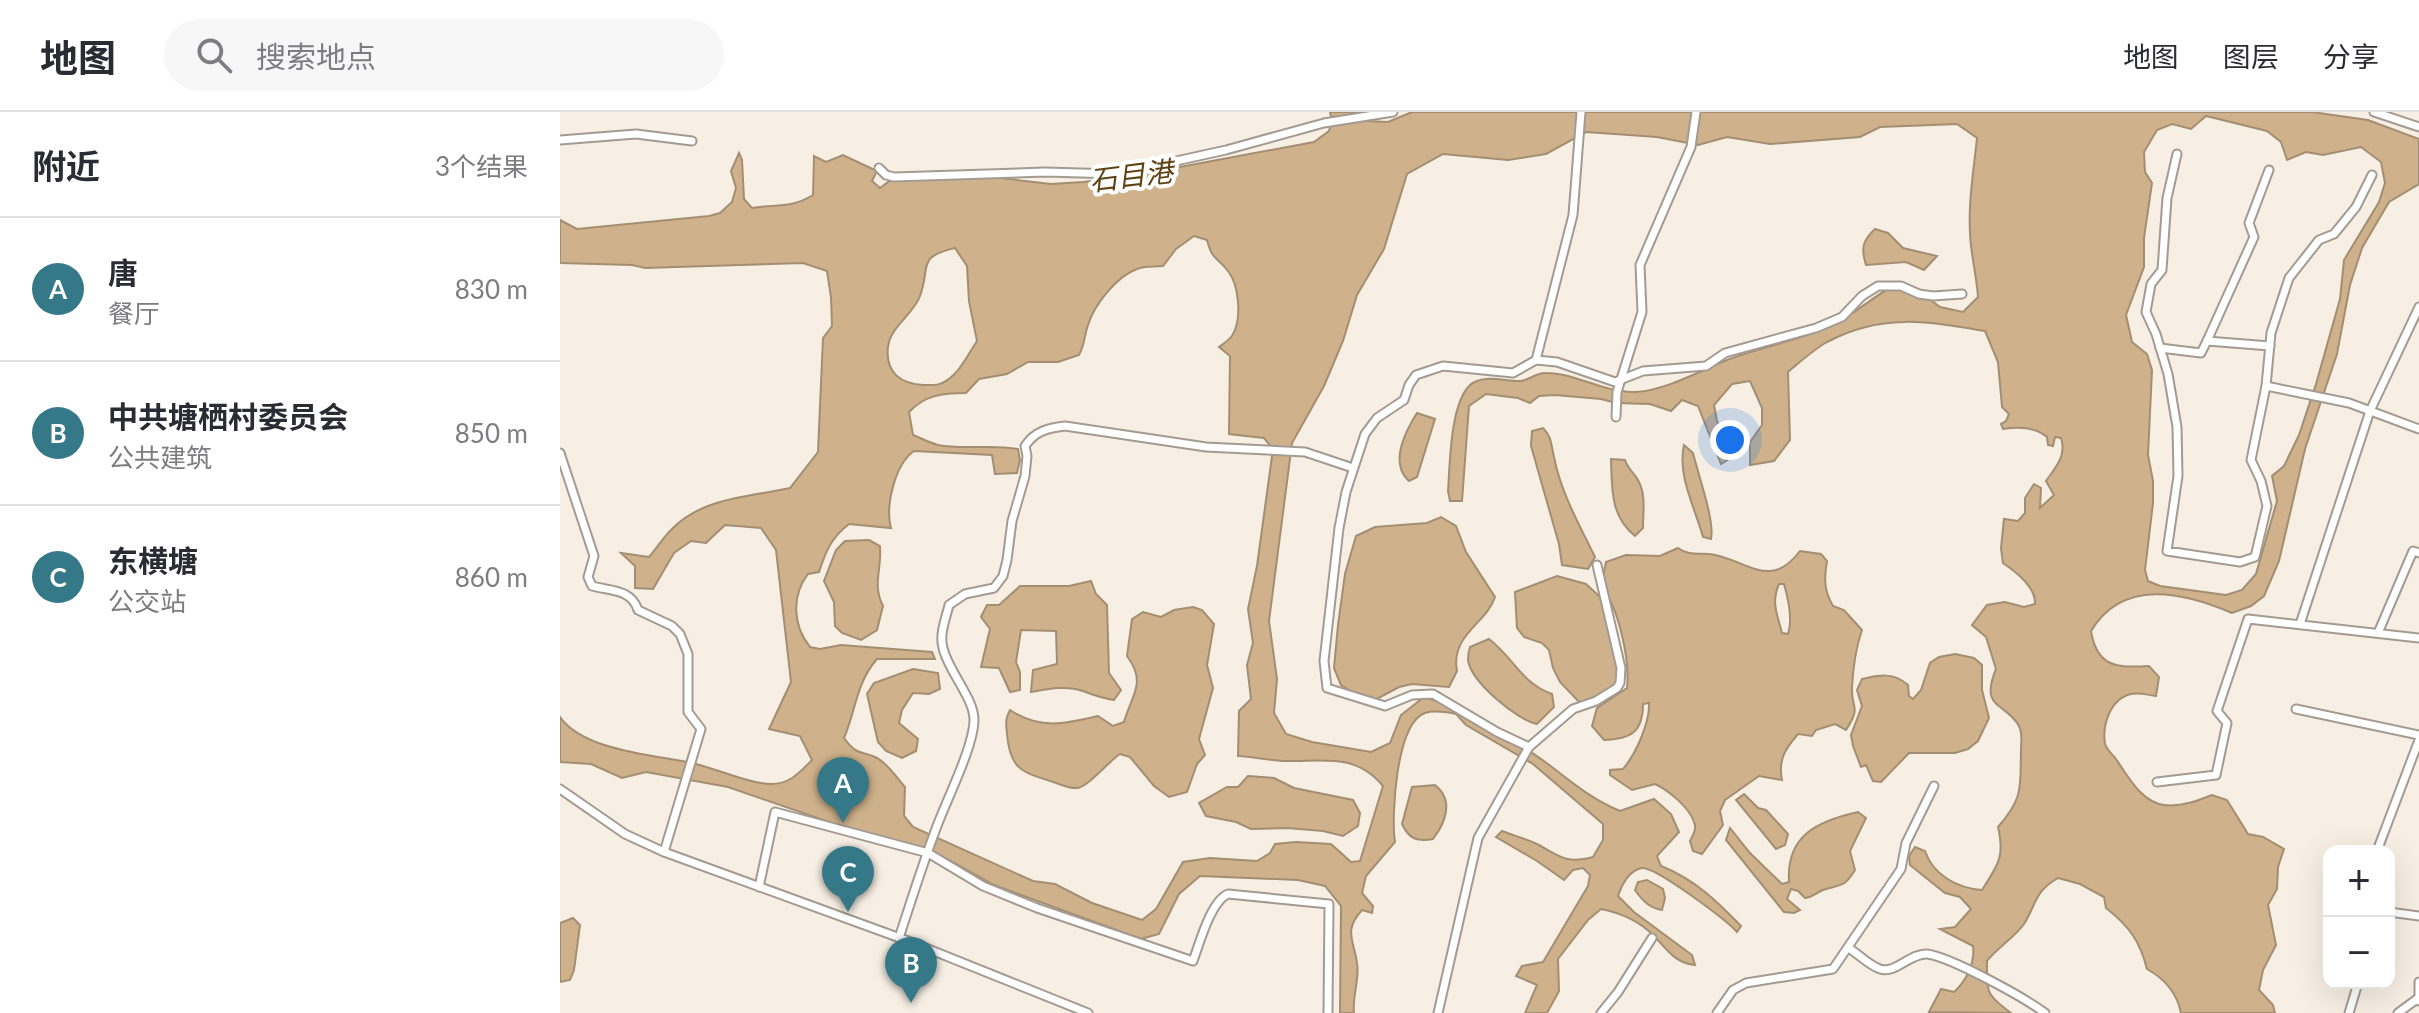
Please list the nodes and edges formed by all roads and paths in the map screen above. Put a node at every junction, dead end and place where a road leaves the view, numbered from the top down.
1 (1393, 112) edge
2 (1581, 112) edge
3 (1696, 112) edge
4 (2374, 112) edge
5 (2419, 127) edge
6 (560, 140) edge
7 (692, 141) dead end
8 (2177, 154) dead end
9 (879, 168) dead end
10 (2269, 170) dead end
11 (2372, 175) dead end
12 (1962, 294) dead end
13 (2419, 307) edge
14 (2207, 341) junction
15 (2270, 346) junction
16 (2160, 348) junction
17 (1536, 360) junction
18 (1621, 379) junction
19 (2266, 386) junction
20 (2370, 411) junction
21 (1616, 417) dead end
22 (2419, 429) edge
23 (560, 453) edge
24 (1353, 468) junction
25 (2419, 553) edge
26 (1597, 565) dead end
27 (2300, 624) junction
28 (2378, 633) junction
29 (2419, 638) edge
30 (2296, 709) dead end
31 (2419, 737) edge
32 (1529, 747) junction
33 (2157, 782) dead end
34 (1934, 786) dead end
35 (560, 789) edge
36 (2379, 845) edge
37 (664, 852) junction
38 (927, 853) junction
39 (759, 887) junction
40 (2395, 913) edge
41 (2419, 916) edge
42 (899, 938) junction
43 (1652, 938) dead end
44 (1849, 948) junction
45 (2419, 982) edge
46 (2356, 989) edge
47 (2418, 1000) edge
48 (1088, 1013) edge
49 (1328, 1013) edge
50 (1438, 1013) edge
51 (1601, 1013) edge
52 (1717, 1013) edge
53 (2045, 1013) edge
54 (2349, 1013) edge
55 (2398, 1013) edge

1 - 9 street
2 - 17 street
3 - 18 street
4 - 5 street
6 - 7 street
8 - 16 street
10 - 14 street
11 - 15 street
12 - 18 street
13 - 20 street
14 - 15 street
14 - 16 street
15 - 19 street
16 - 19 street
17 - 18 street
17 - 24 street
18 - 21 street
19 - 20 street
20 - 22 street
20 - 27 street
23 - 37 street
24 - 32 street
24 - 38 street
25 - 28 street
26 - 32 street
27 - 28 street
27 - 33 street
28 - 29 street
30 - 31 street
31 - 36 street
32 - 50 street
34 - 44 street
35 - 37 street
37 - 39 street
38 - 39 street
38 - 42 street
38 - 49 street
39 - 42 street
40 - 41 street
42 - 48 street
43 - 51 street
44 - 52 street
44 - 53 street
45 - 47 street
46 - 54 street
47 - 55 street

